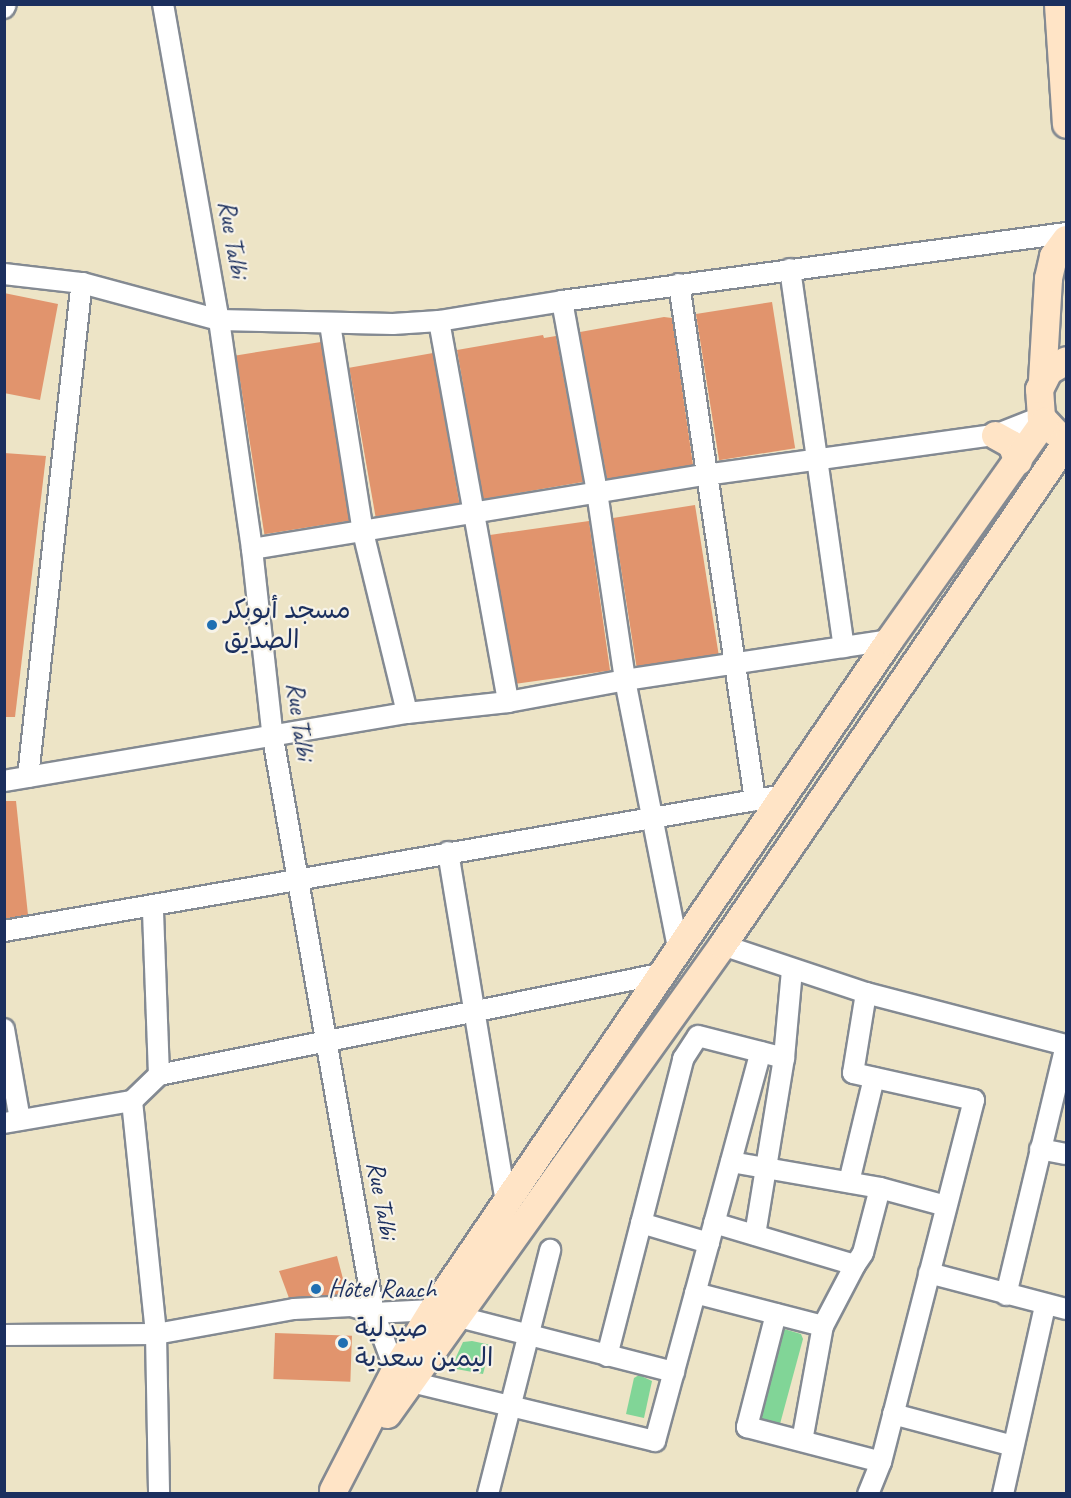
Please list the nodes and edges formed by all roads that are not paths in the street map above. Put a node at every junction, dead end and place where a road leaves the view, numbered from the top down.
1 (163, 4) edge
2 (1058, 4) edge
3 (1066, 124) edge
4 (1066, 233) edge
5 (1066, 239) edge
6 (790, 269) junction
7 (4, 274) edge
8 (82, 283) junction
9 (679, 284) junction
10 (562, 301) junction
11 (219, 320) junction
12 (440, 321) junction
13 (330, 324) junction
14 (1066, 360) edge
15 (1042, 380) junction
16 (1043, 419) junction
17 (995, 435) junction
18 (1066, 440) edge
19 (820, 458) junction
20 (1018, 461) junction
21 (705, 475) junction
22 (597, 492) junction
23 (476, 514) junction
24 (363, 532) junction
25 (252, 549) junction
26 (889, 640) junction
27 (844, 647) junction
28 (734, 664) junction
29 (625, 680) junction
30 (508, 702) junction
31 (407, 713) junction
32 (273, 738) junction
33 (28, 777) junction
34 (4, 781) edge
35 (784, 795) junction
36 (755, 800) junction
37 (651, 818) junction
38 (448, 852) junction
39 (301, 881) junction
40 (153, 908) junction
41 (4, 931) edge
42 (722, 945) junction
43 (678, 948) junction
44 (792, 970) junction
45 (660, 974) junction
46 (866, 993) junction
47 (475, 1013) junction
48 (4, 1029) edge
49 (328, 1043) junction
50 (1066, 1045) edge
51 (761, 1052) junction
52 (784, 1058) junction
53 (159, 1075) junction
54 (874, 1078) junction
55 (132, 1101) junction
56 (12, 1122) edge
57 (1040, 1149) junction
58 (1066, 1154) edge
59 (731, 1162) junction
60 (767, 1166) junction
61 (849, 1182) junction
62 (880, 1188) junction
63 (506, 1201) junction
64 (946, 1206) junction
65 (641, 1223) junction
66 (714, 1223) junction
67 (755, 1235) junction
68 (709, 1243) junction
69 (550, 1250) dead end
70 (855, 1265) junction
71 (929, 1273) junction
72 (695, 1293) junction
73 (1006, 1295) junction
74 (1045, 1306) junction
75 (1066, 1309) edge
76 (374, 1313) junction
77 (444, 1314) junction
78 (776, 1314) junction
79 (823, 1326) junction
80 (156, 1334) junction
81 (4, 1335) edge
82 (528, 1337) junction
83 (607, 1356) junction
84 (674, 1372) junction
85 (403, 1376) junction
86 (510, 1406) junction
87 (893, 1414) junction
88 (802, 1441) junction
89 (1013, 1446) junction
90 (881, 1462) junction
91 (339, 1492) edge
92 (159, 1494) edge
93 (488, 1494) edge
94 (868, 1494) edge
95 (1003, 1494) edge

1 - 11 street, Rue Talbi
2 - 3 street
4 - 6 street
5 - 15 street
6 - 9 street
6 - 19 street
7 - 8 street
8 - 11 street
8 - 33 street
9 - 10 street
9 - 21 street
10 - 12 street
10 - 22 street
11 - 13 street
11 - 25 street, Rue Talbi
12 - 13 street
12 - 23 street
13 - 24 street
14 - 15 street
15 - 16 street
16 - 17 street
16 - 18 street
16 - 20 street
17 - 19 street
17 - 20 street
18 - 42 street
19 - 21 street
19 - 27 street
20 - 26 street
21 - 22 street
21 - 28 street
22 - 23 street
22 - 29 street
23 - 24 street
23 - 30 street
24 - 25 street
24 - 31 street
25 - 32 street, Rue Talbi
26 - 27 street
26 - 35 street
27 - 28 street
28 - 29 street
28 - 36 street
29 - 30 street
29 - 37 street
30 - 31 street
31 - 32 street
32 - 33 street
32 - 39 street, Rue Talbi
33 - 34 street
35 - 36 street
35 - 43 street
36 - 37 street
37 - 38 street
37 - 43 street
38 - 39 street
38 - 47 street
39 - 40 street
39 - 49 street, Rue Talbi
40 - 41 street
40 - 53 street
42 - 44 street
42 - 77 street
43 - 45 street
44 - 46 street
44 - 52 street
45 - 47 street
45 - 63 street
46 - 50 street
46 - 54 street
47 - 49 street
47 - 63 street
48 - 56 street
49 - 53 street
49 - 76 street, Rue Talbi
50 - 57 street
51 - 52 street
51 - 59 street
51 - 65 street
52 - 60 street
53 - 55 street
54 - 61 street
54 - 64 street
55 - 56 street
55 - 80 street
57 - 58 street
57 - 73 street
59 - 60 street
59 - 66 street
60 - 61 street
60 - 67 street
61 - 62 street
62 - 64 street
62 - 70 street
63 - 77 street
64 - 71 street
65 - 68 street
65 - 83 street
66 - 67 street
66 - 68 street
67 - 70 street
68 - 72 street
69 - 82 street
70 - 79 street
71 - 73 street
71 - 87 street
72 - 78 street
72 - 84 street
73 - 74 street
74 - 75 street
74 - 89 street
76 - 77 street
76 - 80 street
76 - 85 street, Rue Talbi
77 - 82 street
77 - 85 street
78 - 79 street
78 - 88 street
79 - 88 street
80 - 81 street
80 - 92 street
82 - 83 street
82 - 86 street
83 - 84 street
84 - 86 street
85 - 86 street
85 - 91 street
86 - 93 street
87 - 89 street
87 - 90 street
88 - 90 street
89 - 95 street
90 - 94 street

